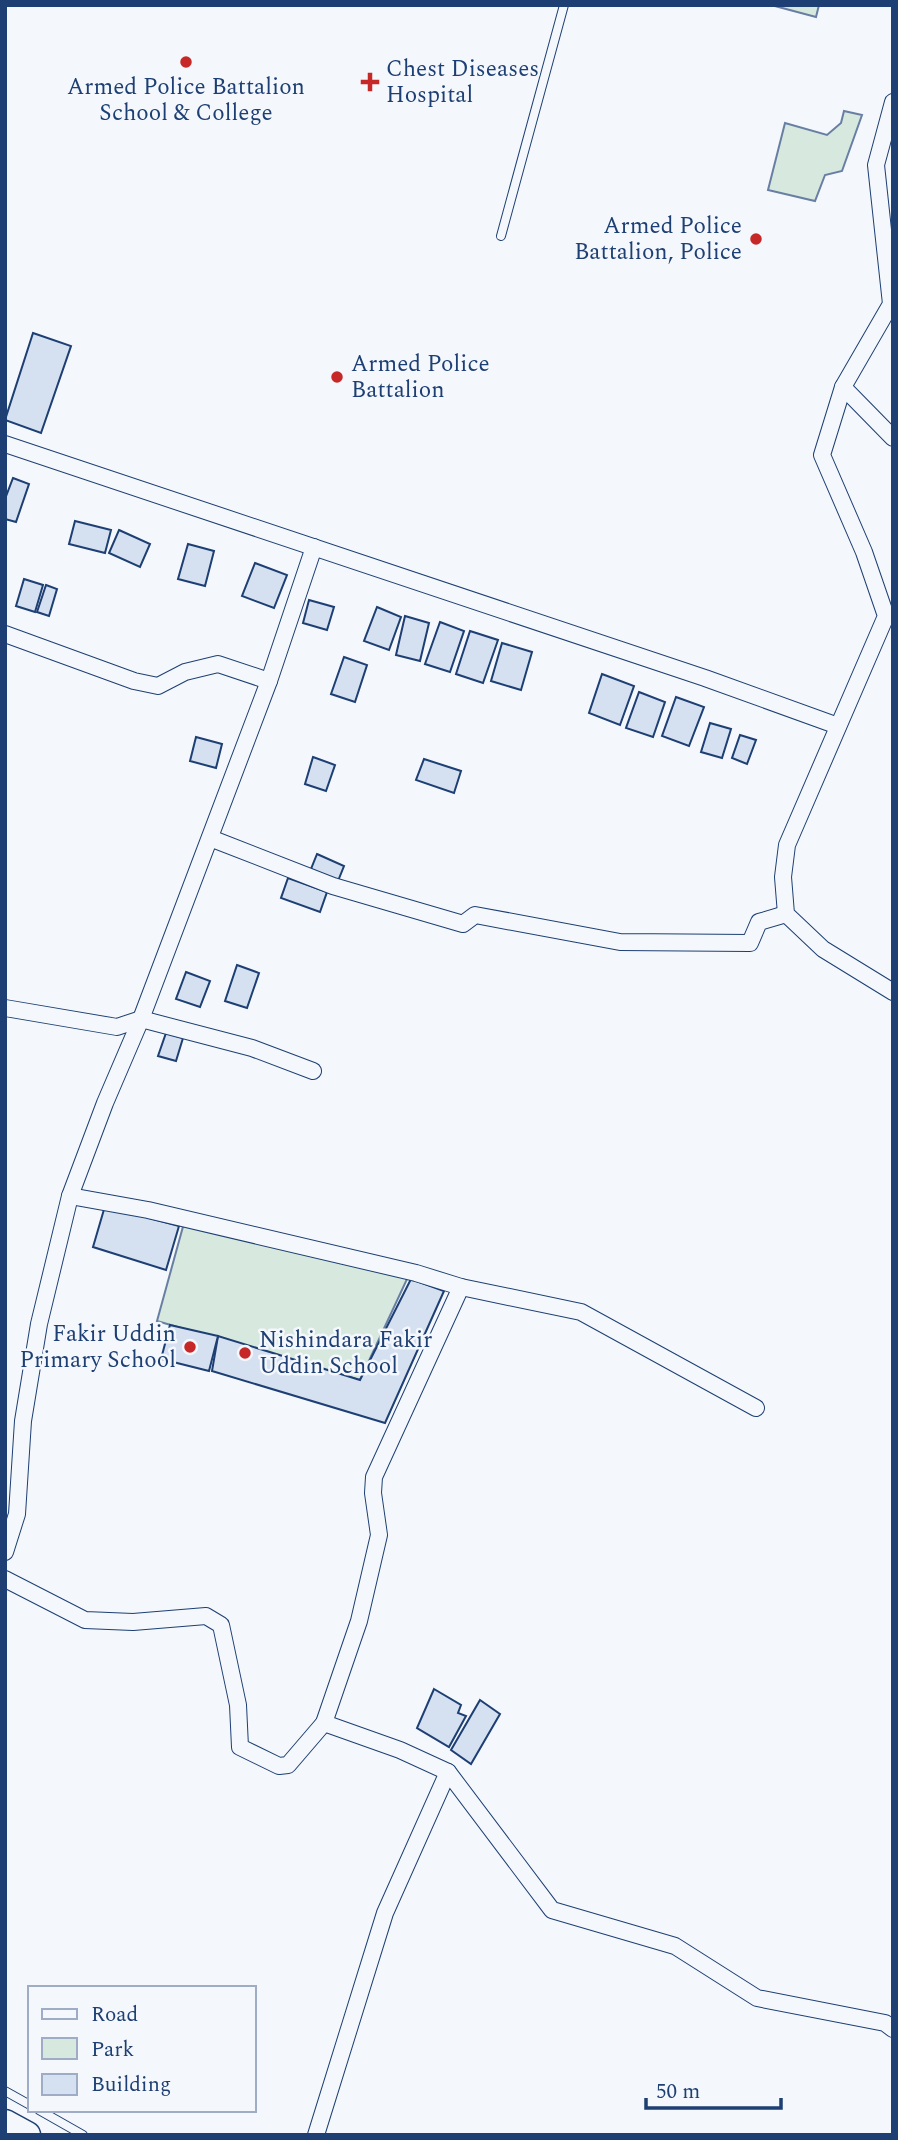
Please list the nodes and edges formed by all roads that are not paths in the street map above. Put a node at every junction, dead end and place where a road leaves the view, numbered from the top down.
1 (564, 5) edge
2 (893, 102) edge
3 (501, 236) dead end
4 (843, 387) junction
5 (893, 438) edge
6 (5, 444) edge
7 (314, 547) junction
8 (5, 634) edge
9 (269, 681) junction
10 (838, 726) junction
11 (210, 838) junction
12 (786, 914) junction
13 (893, 992) edge
14 (5, 1008) edge
15 (141, 1019) junction
16 (313, 1071) dead end
17 (71, 1196) junction
18 (461, 1287) junction
19 (756, 1408) dead end
20 (5, 1552) edge
21 (5, 1579) edge
22 (324, 1723) junction
23 (448, 1772) junction
24 (893, 2029) edge
25 (5, 2091) edge
26 (28, 2104) edge
27 (43, 2112) edge
28 (5, 2123) edge
29 (27, 2135) edge
30 (83, 2135) edge
31 (316, 2135) edge

1 - 3 lane
2 - 4 street
4 - 5 street
4 - 10 street
6 - 7 street
7 - 9 street
7 - 10 street
8 - 9 street
9 - 11 street
10 - 12 street
11 - 12 street
11 - 15 street
12 - 13 street
14 - 15 street
15 - 16 street
15 - 17 street
17 - 18 street
17 - 20 street
18 - 19 street
18 - 22 street
21 - 22 street
22 - 23 street
23 - 24 street
23 - 31 street
25 - 26 lane
27 - 30 lane
28 - 29 highway

